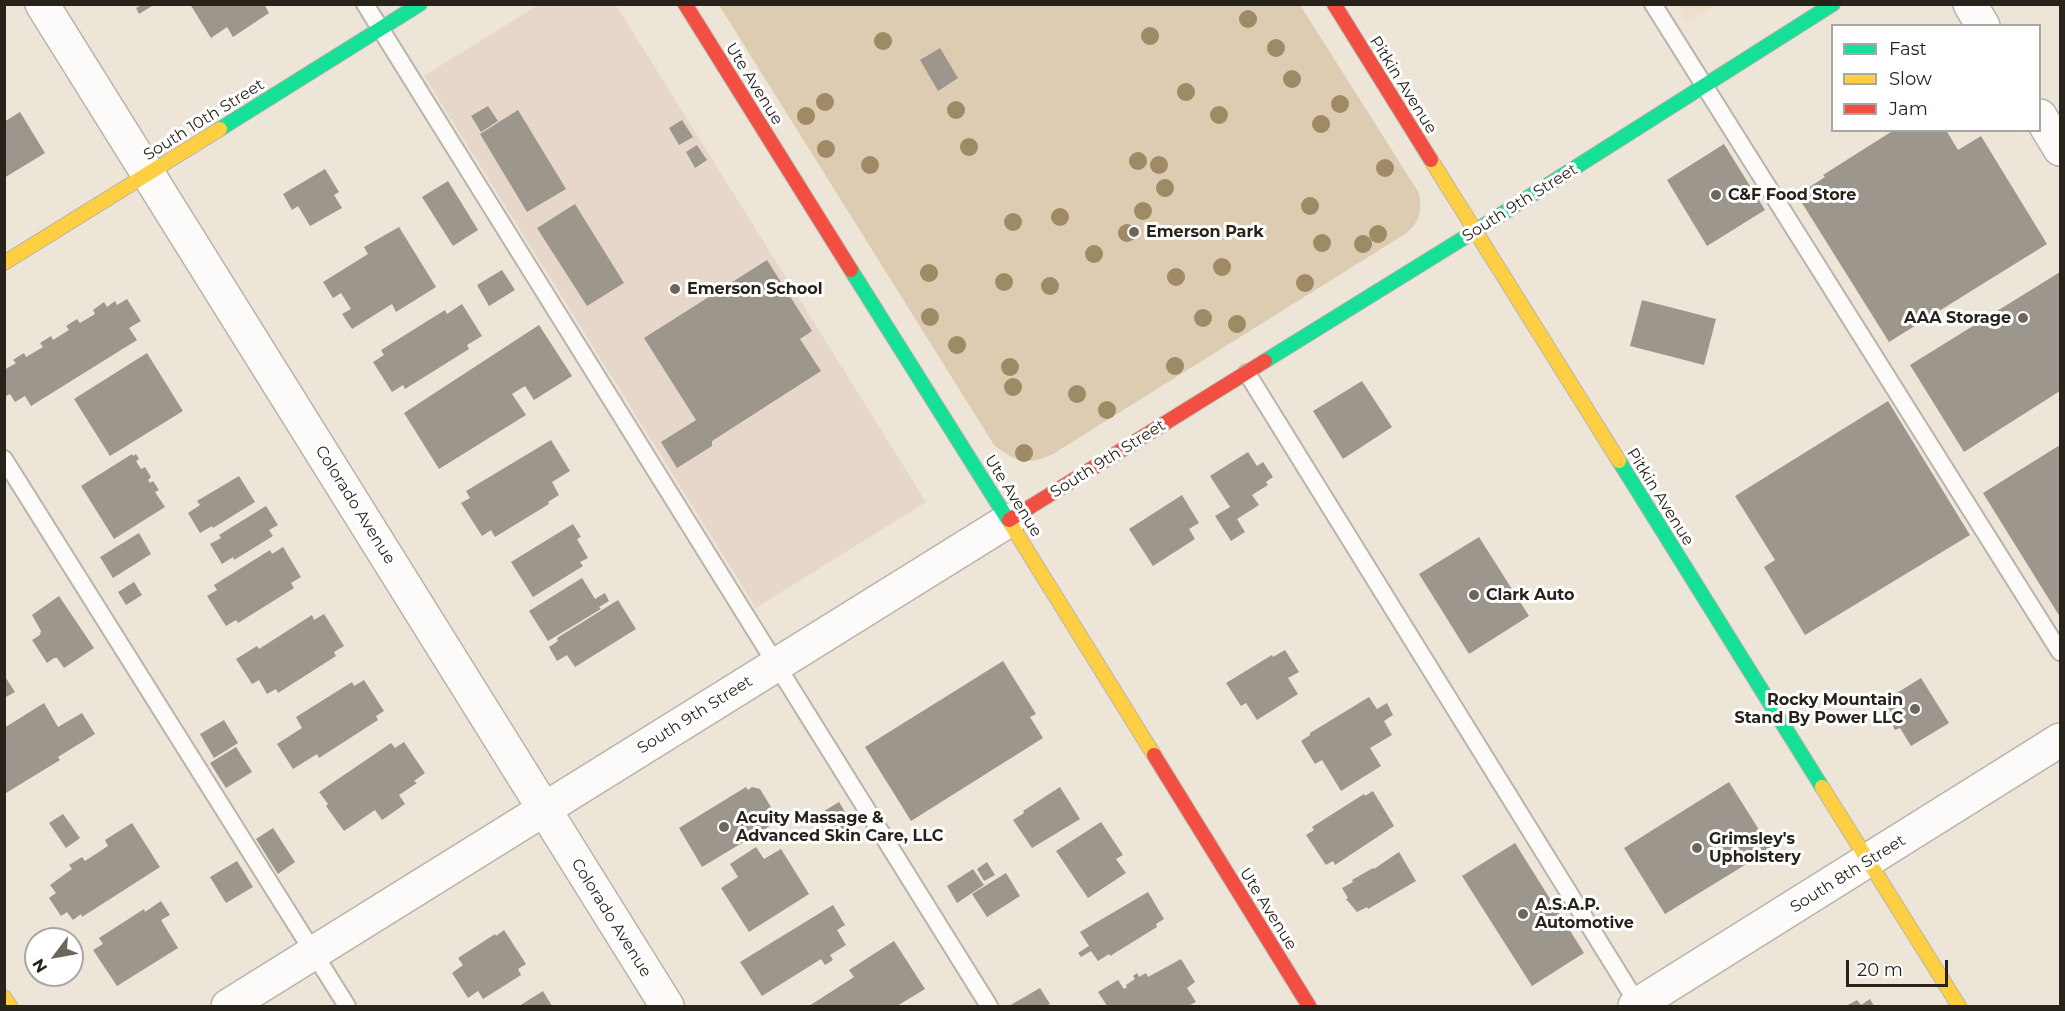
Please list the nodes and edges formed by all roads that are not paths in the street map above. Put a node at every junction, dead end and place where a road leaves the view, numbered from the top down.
1 (42, 4) edge
2 (365, 4) edge
3 (420, 4) edge
4 (685, 4) edge
5 (1334, 4) edge
6 (1653, 4) edge
7 (1833, 4) edge
8 (1970, 4) edge
9 (1982, 24) edge
10 (380, 29) junction
11 (1704, 87) junction
12 (2041, 118) edge
13 (2061, 149) edge
14 (148, 174) junction
15 (1475, 231) junction
16 (4, 263) edge
17 (1247, 373) junction
18 (4, 459) edge
19 (1009, 520) junction
20 (2061, 652) edge
21 (777, 664) junction
22 (2061, 740) edge
23 (544, 810) junction
24 (1869, 861) junction
25 (314, 953) junction
26 (4, 997) edge
27 (10, 1006) edge
28 (228, 1006) edge
29 (347, 1006) edge
30 (667, 1006) edge
31 (989, 1006) edge
32 (1309, 1006) edge
33 (1637, 1006) edge
34 (1959, 1006) edge

1 - 14 street, Colorado Avenue
2 - 10 lane
3 - 10 main road, South 10th Street
4 - 19 main road, Ute Avenue
5 - 15 main road, Pitkin Avenue
6 - 11 lane
7 - 11 main road, South 9th Street
8 - 9 street
10 - 14 main road, South 10th Street
10 - 21 lane
11 - 15 main road, South 9th Street
11 - 20 lane
12 - 13 street
14 - 16 main road, South 10th Street
14 - 23 street, Colorado Avenue
15 - 17 main road, South 9th Street
15 - 24 main road, Pitkin Avenue
17 - 19 main road, South 9th Street
17 - 33 lane
18 - 25 lane
19 - 21 street, South 9th Street
19 - 32 main road, Ute Avenue
21 - 23 street, South 9th Street
21 - 31 lane
22 - 24 street, South 8th Street
23 - 25 street, South 9th Street
23 - 30 street, Colorado Avenue
24 - 33 street, South 8th Street
24 - 34 main road, Pitkin Avenue
25 - 28 street, South 9th Street
25 - 29 lane
26 - 27 main road

